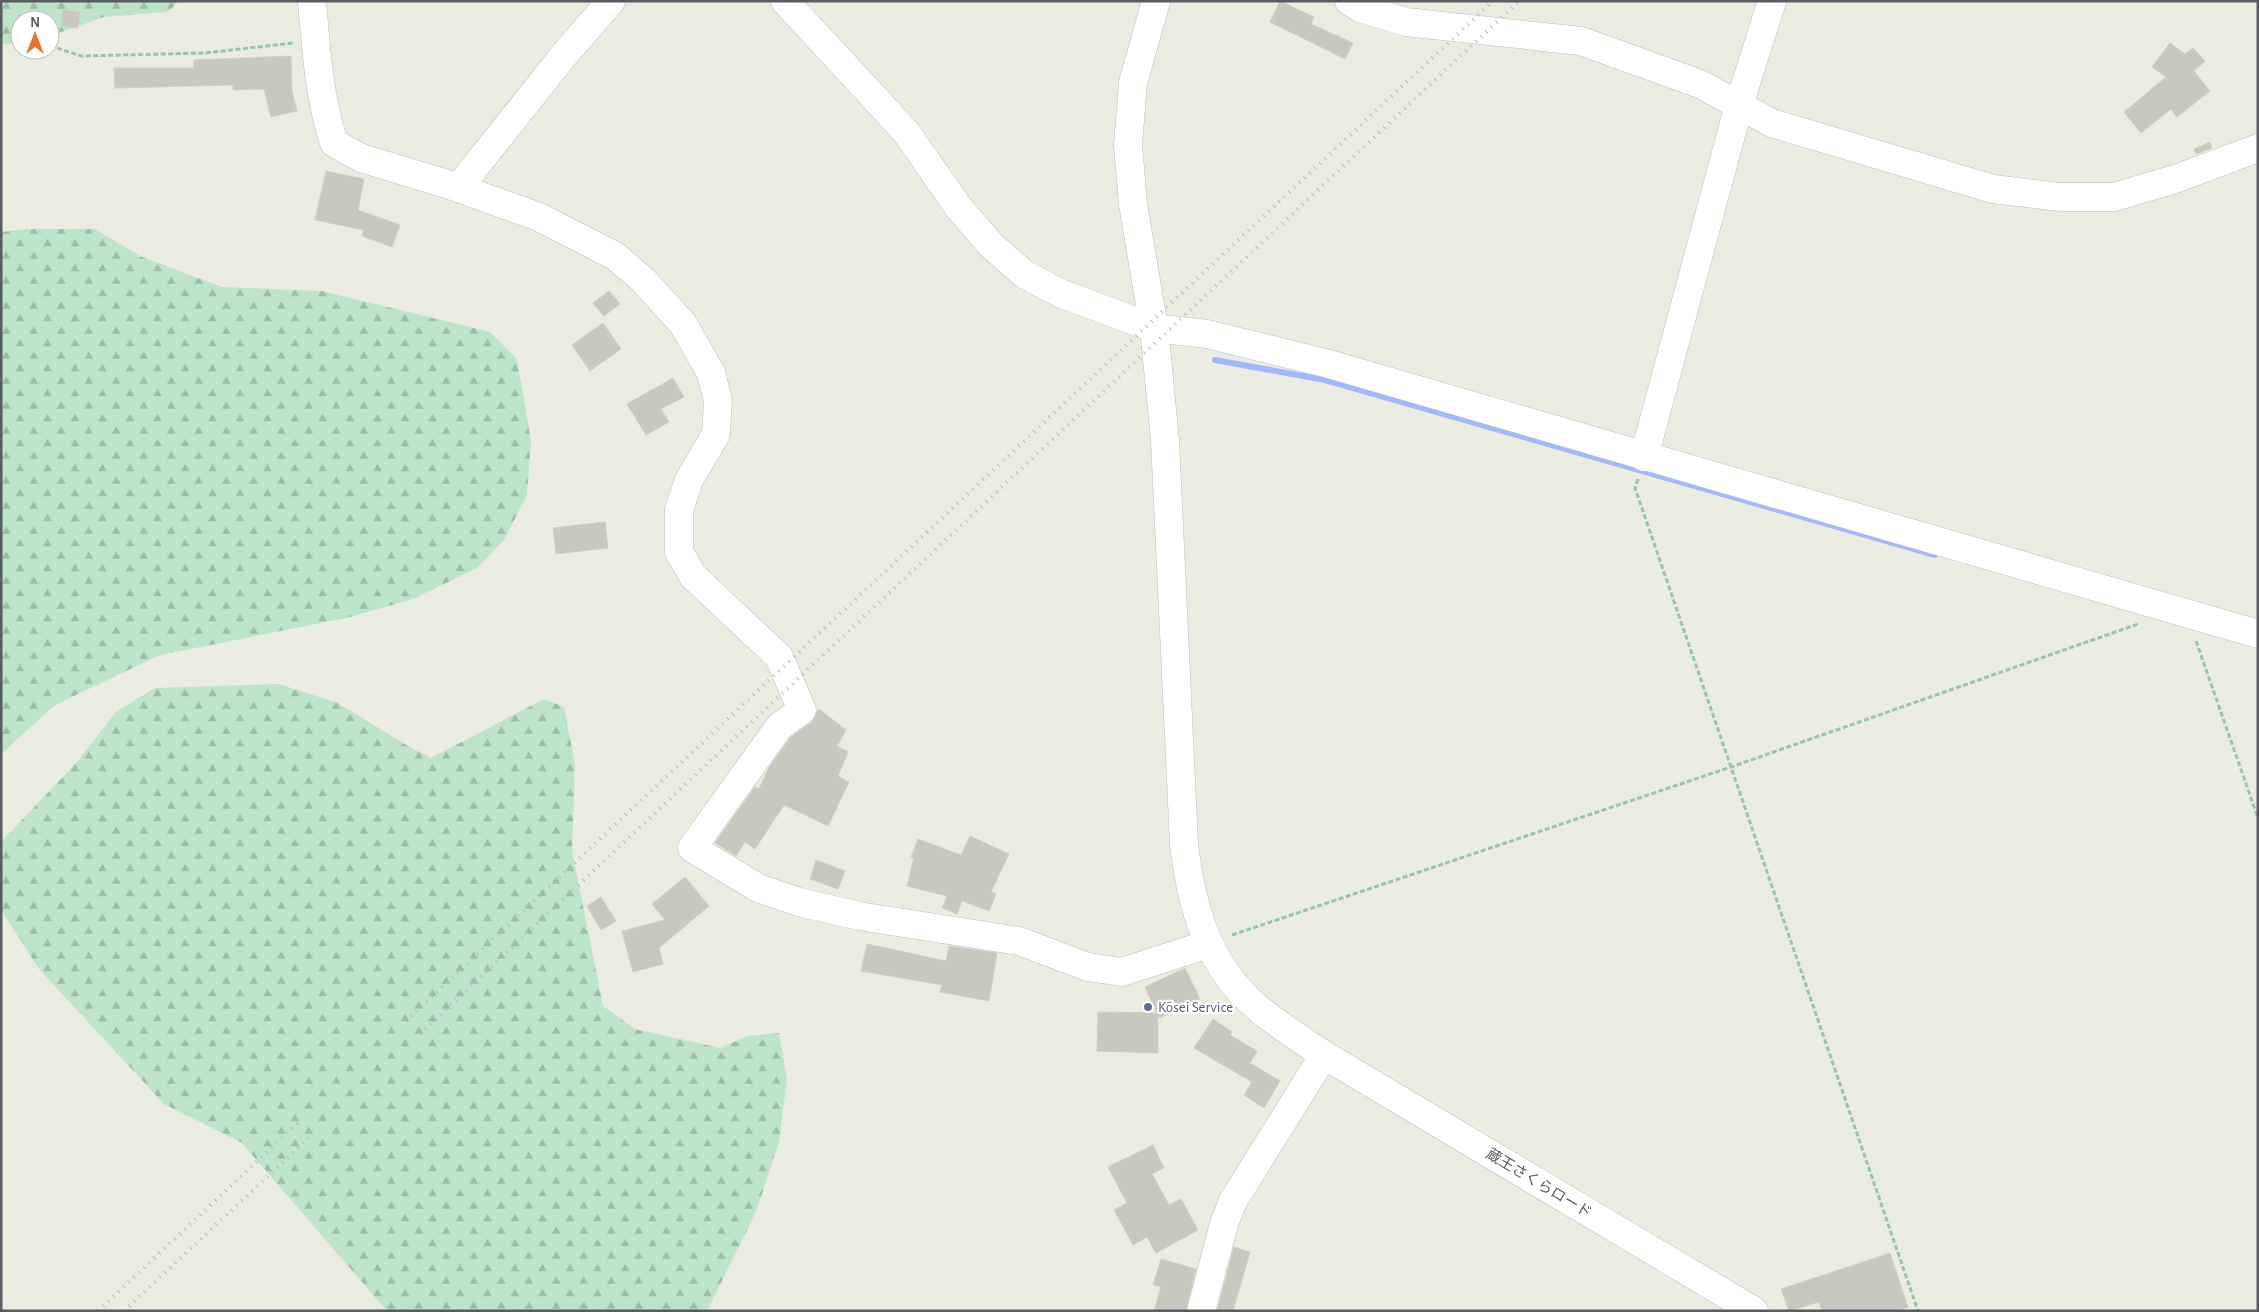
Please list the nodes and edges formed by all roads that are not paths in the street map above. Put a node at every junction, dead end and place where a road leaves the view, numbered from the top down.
1 (312, 1) edge
2 (611, 1) edge
3 (785, 1) edge
4 (1156, 1) edge
5 (1349, 1) edge
6 (1772, 1) edge
7 (1739, 105) junction
8 (2258, 148) edge
9 (458, 187) junction
10 (1154, 328) junction
11 (1641, 467) junction
12 (2258, 634) edge
13 (1208, 944) junction
14 (1324, 1054) junction
15 (1201, 1311) edge
16 (1754, 1311) edge

1 - 9 street
2 - 9 street
3 - 10 street
4 - 10 street, 蔵王さくらロード
5 - 7 street
6 - 7 street
7 - 8 street
7 - 11 street
9 - 13 street
10 - 11 street
10 - 13 street, 蔵王さくらロード
11 - 12 street
13 - 14 street, 蔵王さくらロード
14 - 15 street
14 - 16 street, 蔵王さくらロード

